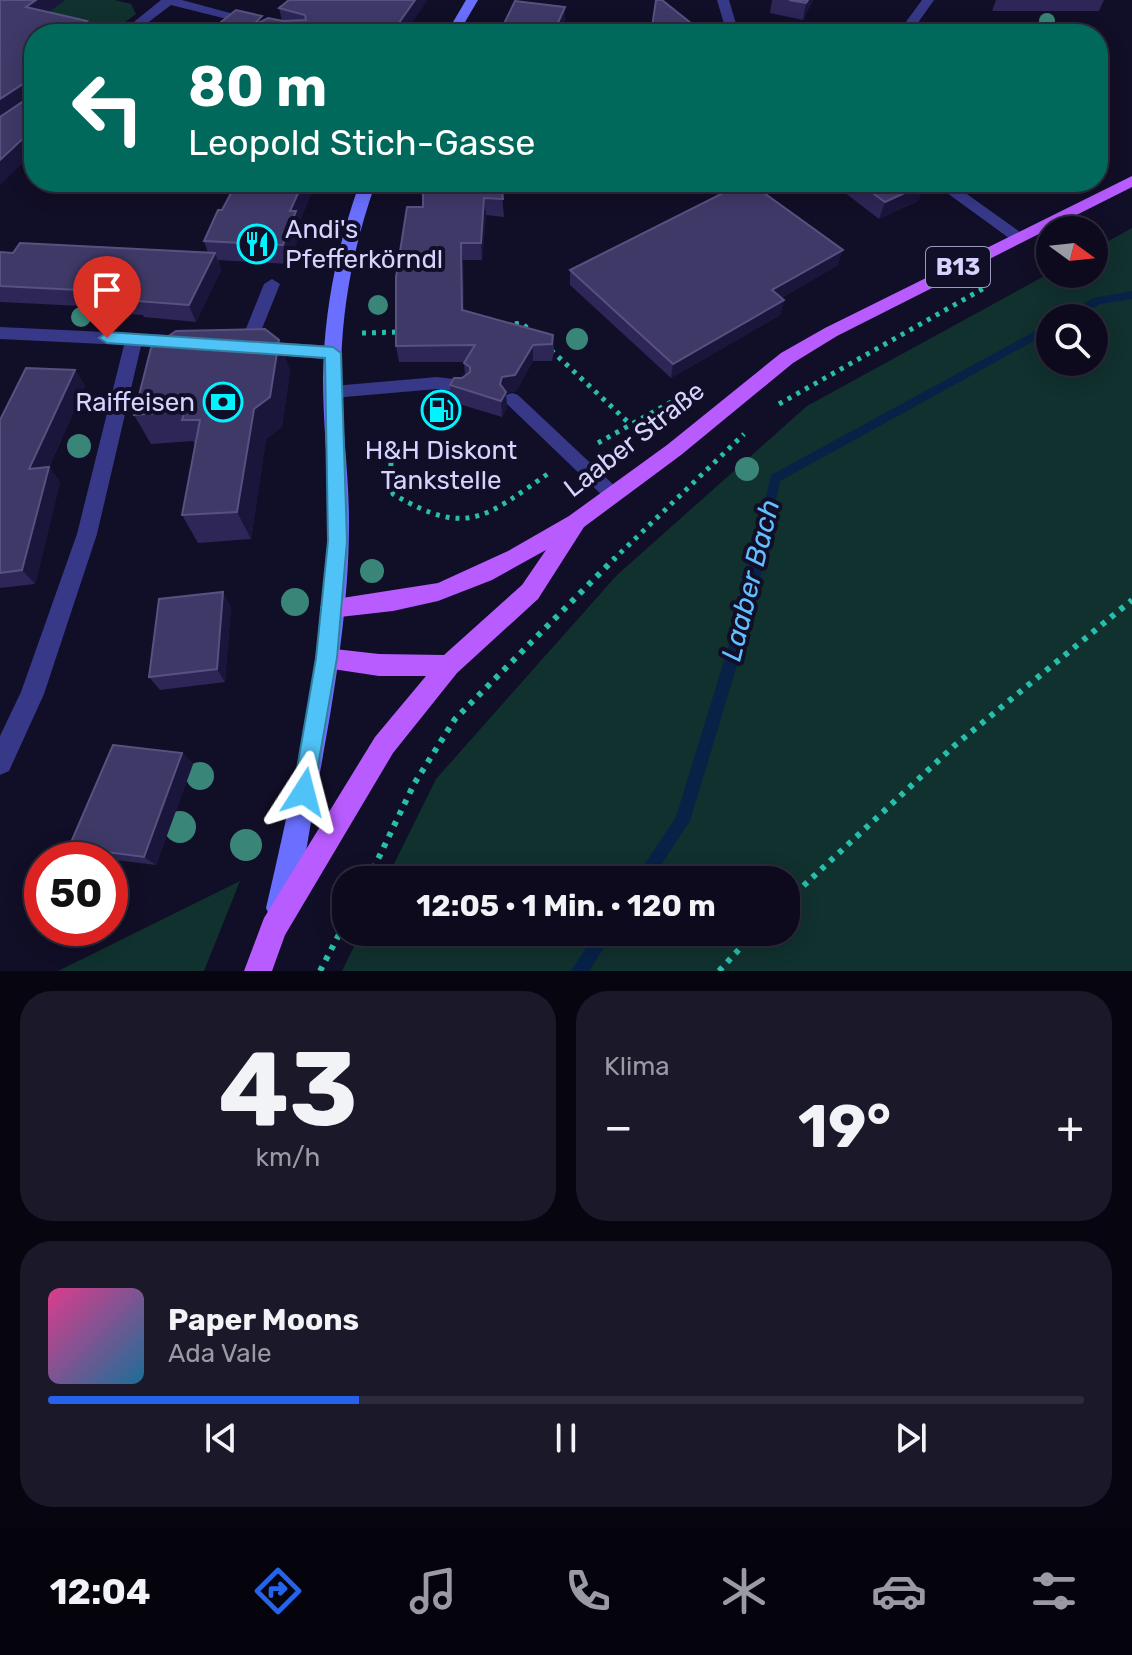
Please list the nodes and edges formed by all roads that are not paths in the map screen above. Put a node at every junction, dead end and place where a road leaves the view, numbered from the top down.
1 (168, 0) edge
2 (472, 0) edge
3 (723, 0) edge
4 (928, 0) edge
5 (138, 24) edge
6 (263, 24) edge
7 (458, 24) edge
8 (730, 24) edge
9 (910, 24) edge
10 (1132, 181) edge
11 (364, 192) edge
12 (954, 192) edge
13 (1019, 237) junction
14 (272, 284) dead end
15 (0, 333) edge
16 (134, 339) junction
17 (205, 344) edge
18 (240, 346) joint
19 (333, 353) junction
20 (462, 386) edge
21 (333, 392) junction
22 (512, 399) dead end
23 (612, 494) junction
24 (577, 521) junction
25 (331, 608) junction
26 (326, 658) junction
27 (449, 666) junction
28 (0, 763) edge
29 (272, 934) junction
30 (258, 971) edge

1 - 5 street
1 - 6 street
2 - 7 main road
3 - 8 street
4 - 9 street
10 - 13 main road, Laaber Straße / B13
11 - 19 main road
12 - 13 street
13 - 23 main road, Laaber Straße / B13
14 - 18 lane
15 - 16 street
16 - 17 street
16 - 28 street
18 - 19 street
19 - 21 main road
20 - 21 lane
21 - 25 main road
22 - 23 lane
23 - 24 main road, Laaber Straße / B13
24 - 25 main road
24 - 27 main road, Laaber Straße / B13
25 - 26 main road
26 - 27 main road
26 - 29 main road
27 - 29 main road, Laaber Straße / B13
29 - 30 main road, B13

